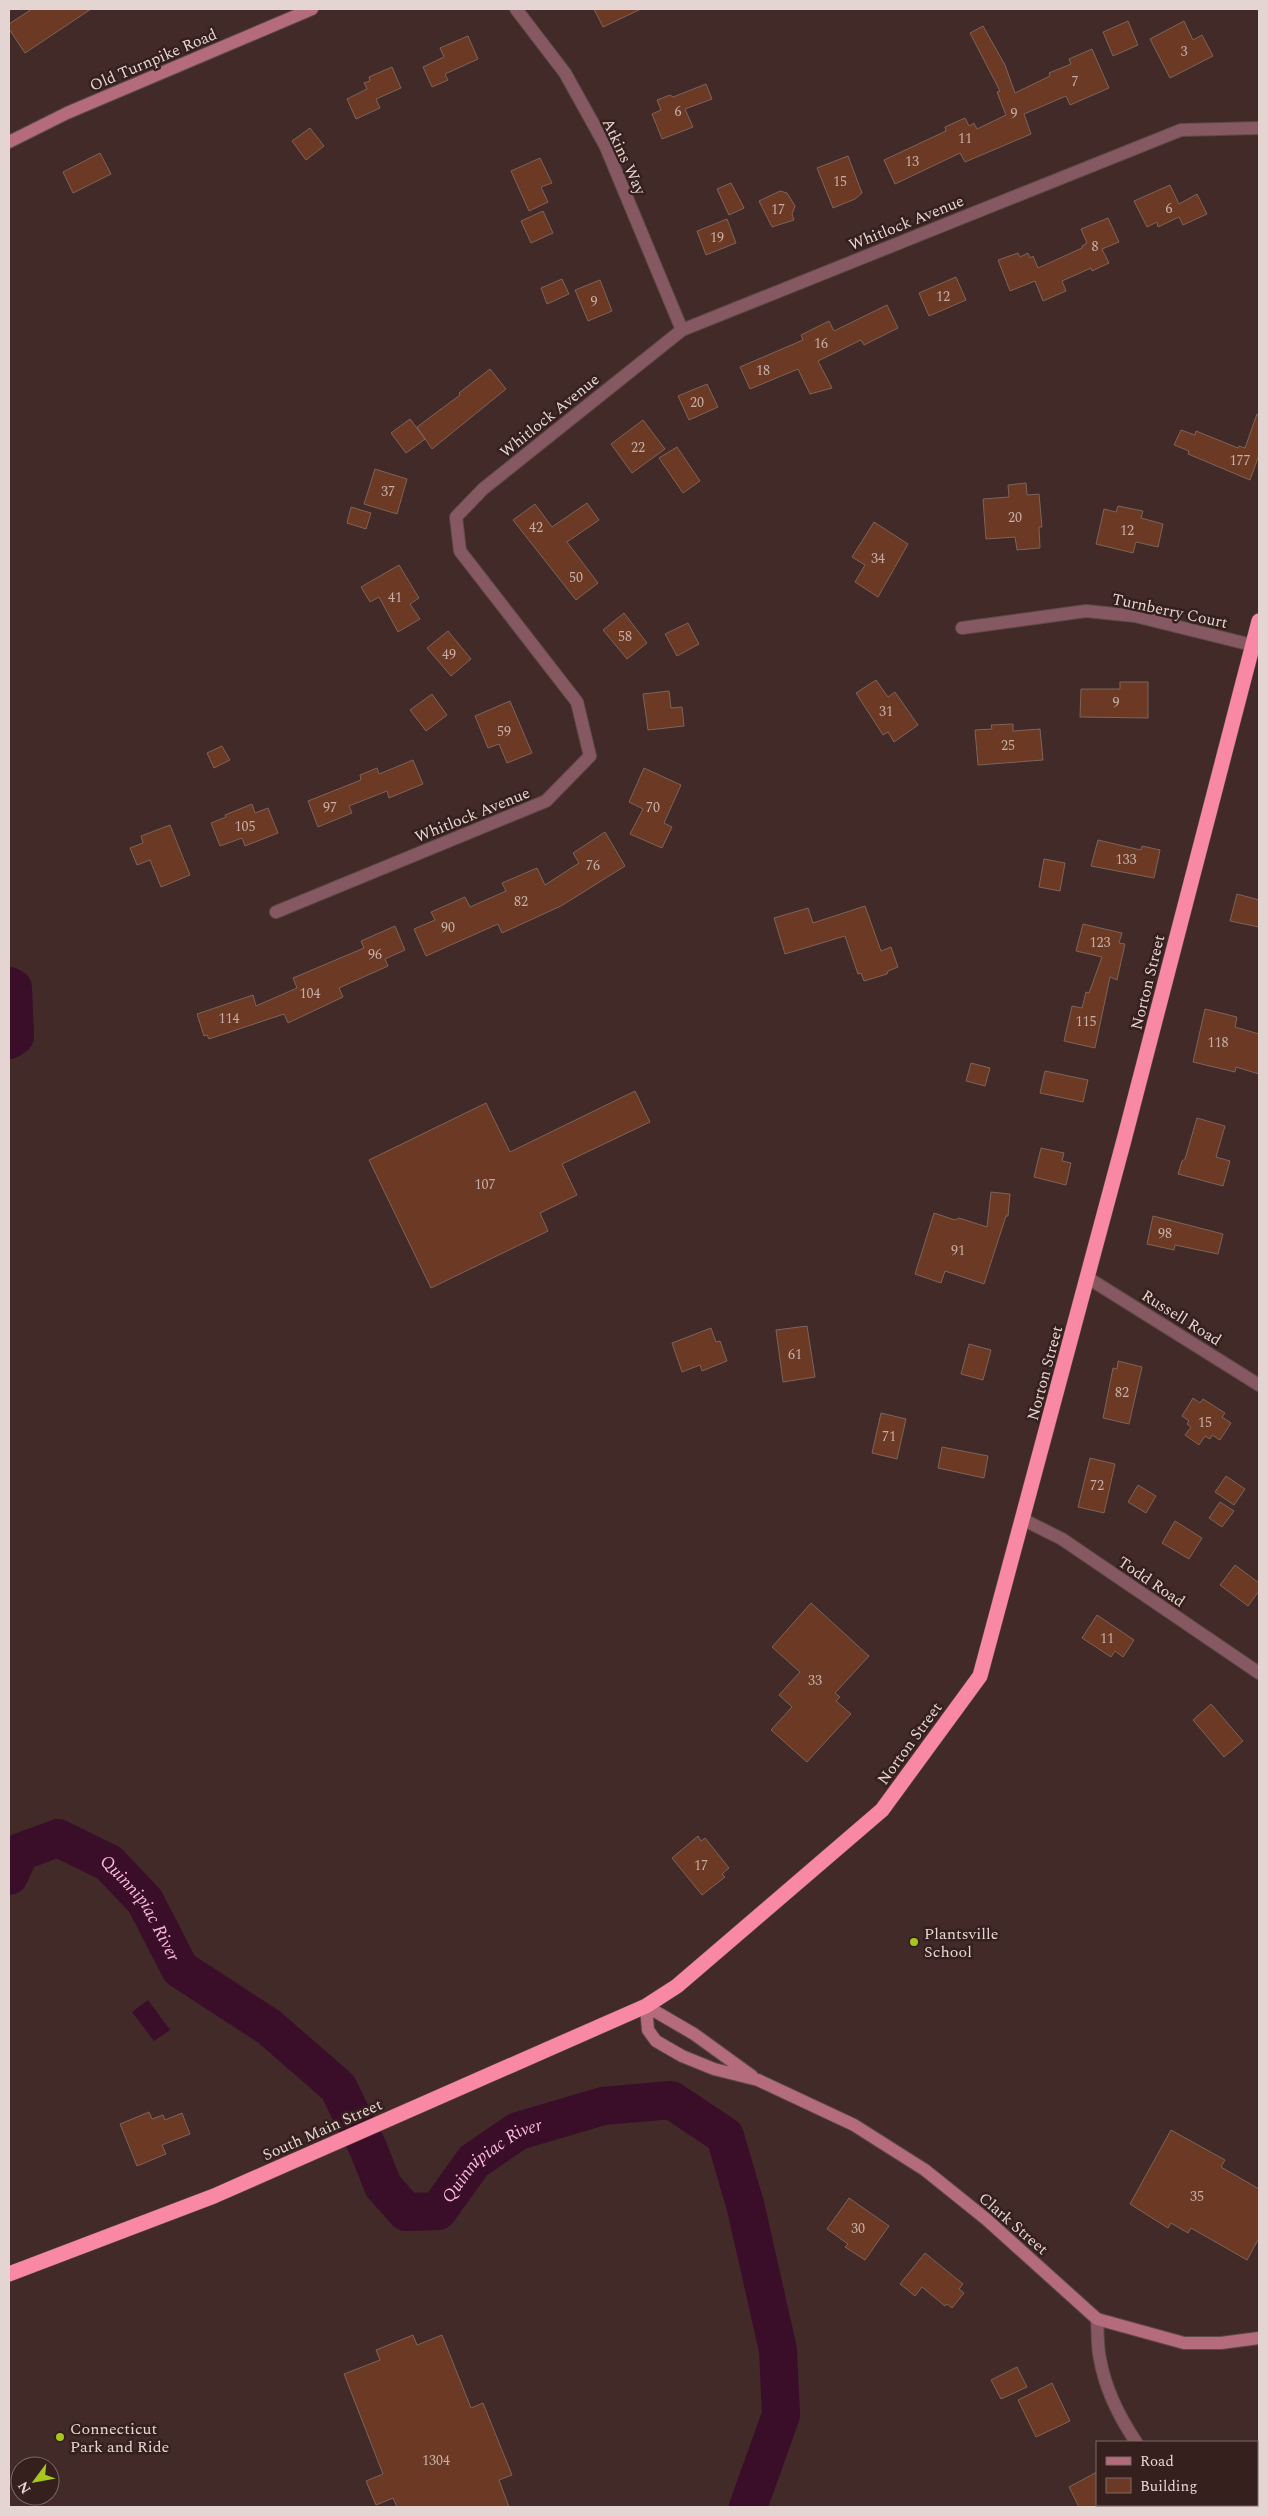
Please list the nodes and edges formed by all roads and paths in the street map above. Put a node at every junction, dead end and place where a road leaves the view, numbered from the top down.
1 (312, 9) edge
2 (516, 9) edge
3 (1259, 128) edge
4 (9, 142) edge
5 (682, 330) junction
6 (1259, 621) edge
7 (962, 628) dead end
8 (1252, 645) junction
9 (276, 912) dead end
10 (1088, 1278) junction
11 (1259, 1385) edge
12 (1024, 1520) junction
13 (1259, 1673) edge
14 (646, 2006) junction
15 (758, 2080) junction
16 (9, 2274) edge
17 (1097, 2320) junction
18 (1259, 2338) edge
19 (1135, 2441) edge

1 - 4 main road, Old Turnpike Road
2 - 5 street, Atkins Way
3 - 5 street, Whitlock Avenue
5 - 9 street, Whitlock Avenue
6 - 8 highway, Norton Street
7 - 8 street, Turnberry Court
8 - 10 highway, Norton Street
10 - 11 street, Russell Road
10 - 12 highway, Norton Street
12 - 13 street, Todd Road
12 - 14 highway, Norton Street
14 - 15 main road, Clark Street
14 - 15 main road, Clark Street
14 - 16 highway, South Main Street
15 - 17 main road, Clark Street
17 - 18 main road, Clark Street
17 - 19 street

